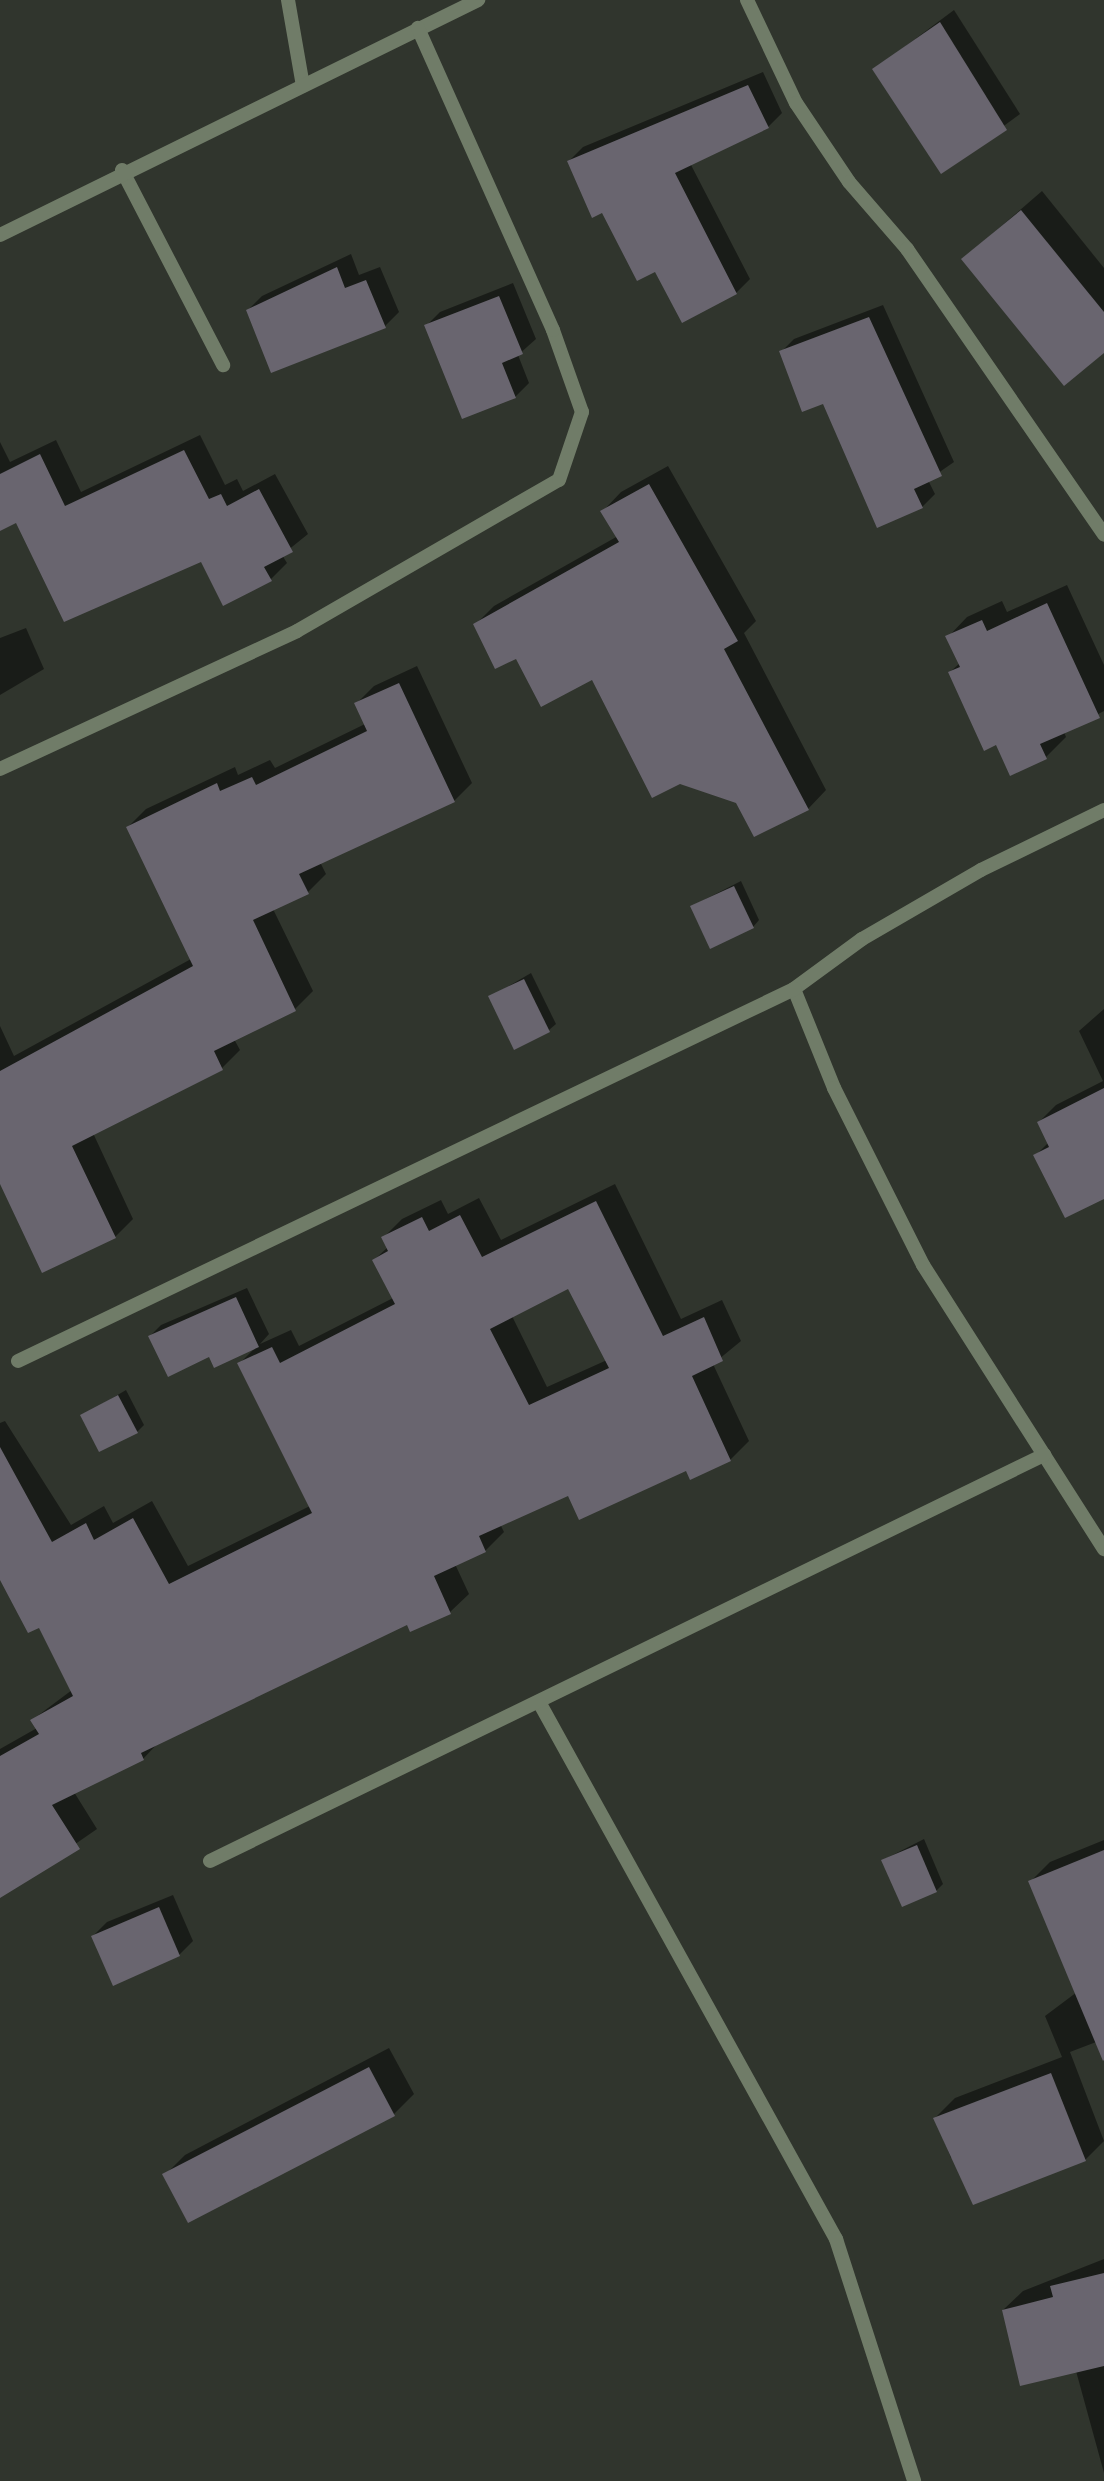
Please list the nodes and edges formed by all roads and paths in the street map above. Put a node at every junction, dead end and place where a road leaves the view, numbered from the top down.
1 (288, 0) edge
2 (478, 0) edge
3 (747, 0) edge
4 (418, 29) junction
5 (303, 86) junction
6 (122, 170) junction
7 (0, 234) edge
8 (223, 365) dead end
9 (1104, 535) edge
10 (0, 769) edge
11 (1104, 810) edge
12 (794, 989) junction
13 (18, 1361) dead end
14 (1044, 1455) junction
15 (1104, 1549) edge
16 (539, 1702) junction
17 (210, 1861) dead end
18 (914, 2481) edge

1 - 5 street
2 - 4 street
3 - 9 street
4 - 5 street
4 - 10 street
5 - 6 street
6 - 7 street
6 - 8 street
11 - 12 street
12 - 13 street
12 - 14 street
14 - 15 street
14 - 16 street
16 - 17 street
16 - 18 street

